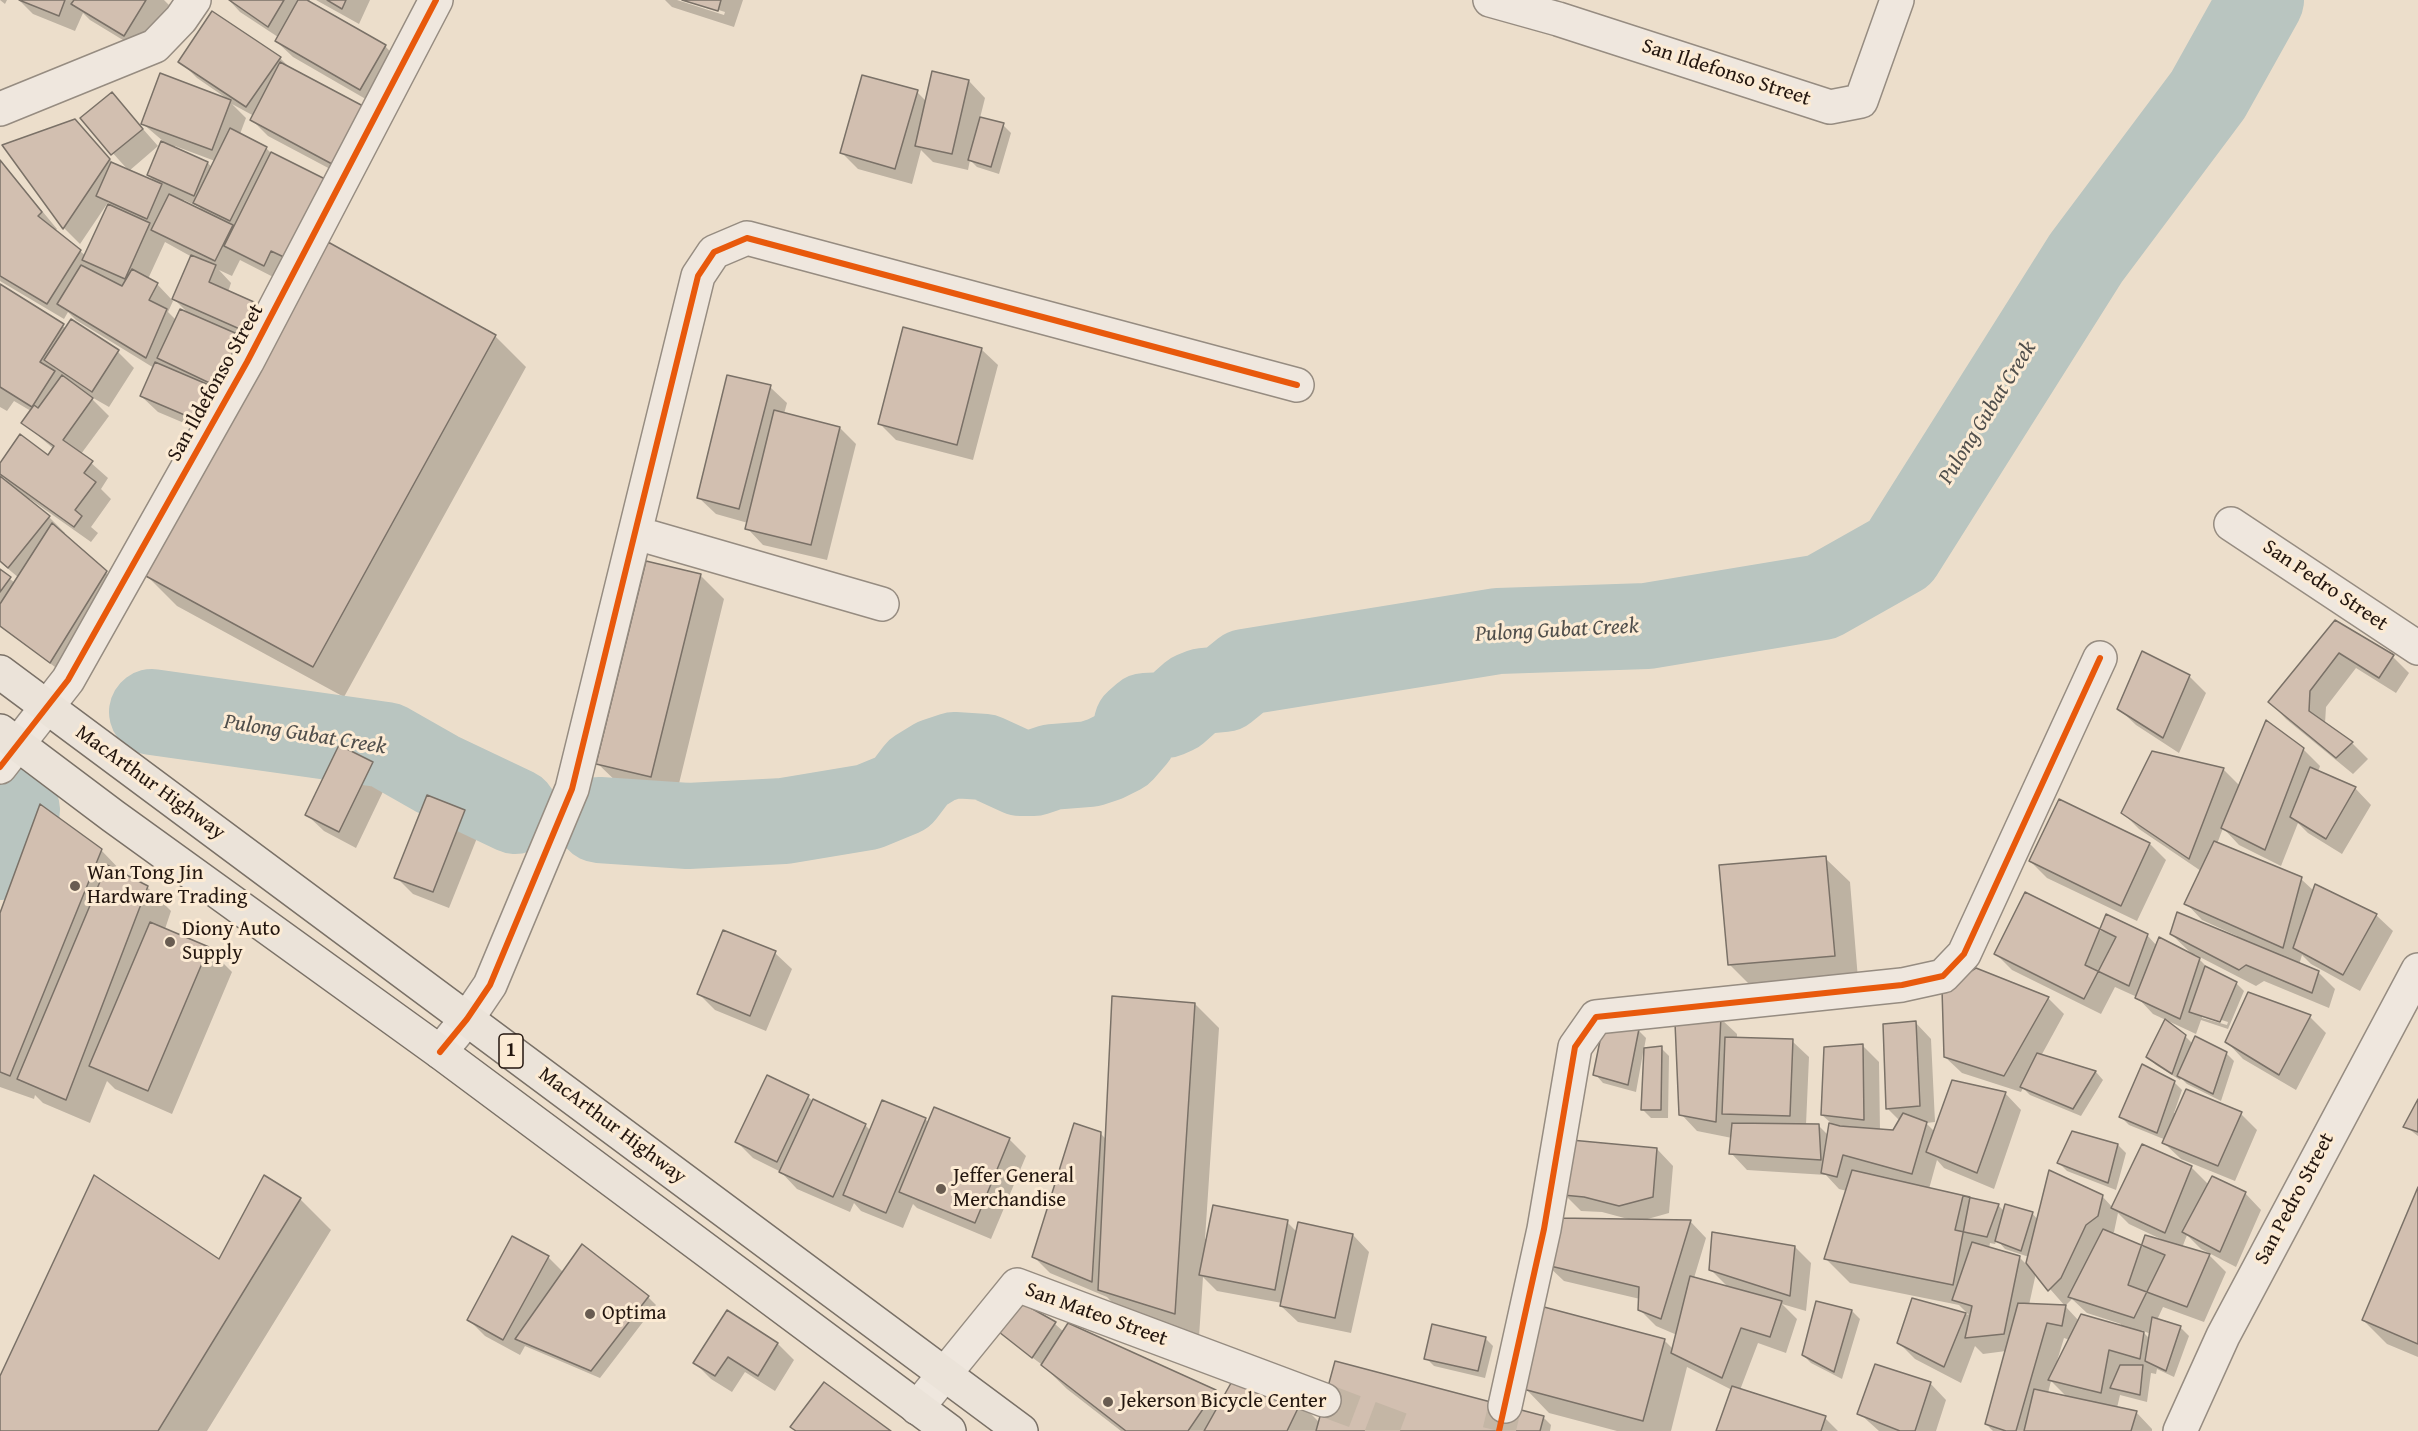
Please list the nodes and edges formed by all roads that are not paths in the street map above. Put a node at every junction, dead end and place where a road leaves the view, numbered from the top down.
1 (194, 0) edge
2 (436, 0) edge
3 (1490, 0) edge
4 (1897, 0) edge
5 (1561, 9) edge
6 (0, 108) edge
7 (1297, 385) dead end
8 (2231, 524) dead end
9 (636, 533) junction
10 (882, 604) dead end
11 (2418, 648) edge
12 (2100, 658) dead end
13 (0, 672) edge
14 (48, 708) junction
15 (6, 747) edge
16 (2418, 970) edge
17 (467, 1019) junction
18 (2405, 1022) edge
19 (440, 1052) junction
20 (944, 1374) junction
21 (1324, 1400) tunnel mouth
22 (1505, 1406) tunnel mouth
23 (917, 1408) junction
24 (949, 1431) edge
25 (1021, 1431) edge
26 (2180, 1431) edge

1 - 6 street
2 - 14 street, San Ildefonso Street
3 - 5 street, San Ildefonso Street
4 - 5 street, San Ildefonso Street
7 - 9 street
8 - 11 street, San Pedro Street
9 - 10 street
9 - 17 street
12 - 22 street
13 - 14 highway, MacArthur Highway / 1
14 - 15 street, San Ildefonso Street
14 - 17 highway, MacArthur Highway / 1
15 - 19 highway, MacArthur Highway / 1
16 - 18 street, San Pedro Street
17 - 19 street
17 - 20 highway, MacArthur Highway / 1
18 - 26 street, San Pedro Street
19 - 23 highway, MacArthur Highway / 1
20 - 21 street, San Mateo Street
20 - 23 street, San Mateo Street
20 - 25 highway, MacArthur Highway / 1
23 - 24 highway, MacArthur Highway / 1

